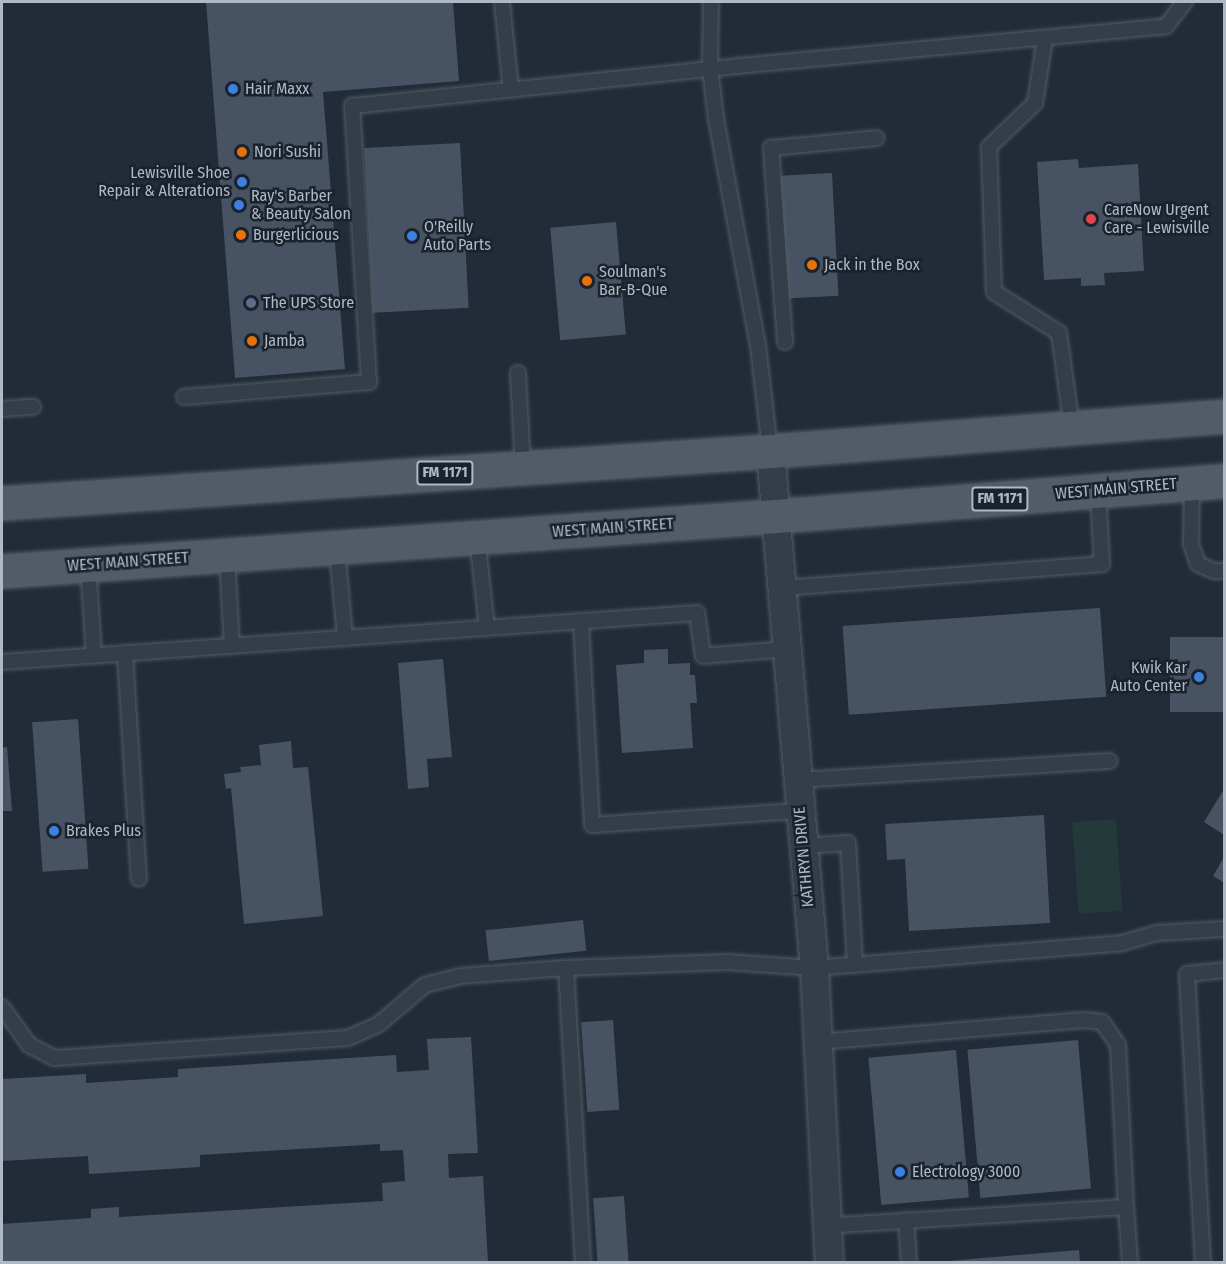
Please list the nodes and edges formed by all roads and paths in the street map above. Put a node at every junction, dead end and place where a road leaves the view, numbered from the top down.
1 (502, 2) edge
2 (711, 2) edge
3 (1185, 2) edge
4 (1045, 38) junction
5 (710, 69) junction
6 (511, 90) junction
7 (878, 138) dead end
8 (785, 342) dead end
9 (518, 373) dead end
10 (184, 397) dead end
11 (33, 407) dead end
12 (2, 409) edge
13 (1224, 416) edge
14 (1072, 428) junction
15 (770, 451) junction
16 (523, 468) junction
17 (1224, 480) edge
18 (1192, 483) junction
19 (1098, 491) junction
20 (2, 503) edge
21 (776, 516) junction
22 (477, 537) junction
23 (337, 548) junction
24 (227, 555) junction
25 (88, 565) junction
26 (2, 571) edge
27 (1224, 571) edge
28 (782, 588) junction
29 (581, 621) junction
30 (488, 627) junction
31 (345, 638) junction
32 (231, 646) junction
33 (787, 649) junction
34 (125, 653) junction
35 (94, 656) junction
36 (2, 662) edge
37 (1109, 761) dead end
38 (797, 780) junction
39 (800, 811) junction
40 (803, 846) junction
41 (140, 879) dead end
42 (1224, 929) edge
43 (855, 965) junction
44 (566, 968) junction
45 (814, 968) junction
46 (1224, 970) edge
47 (2, 1007) edge
48 (817, 1042) junction
49 (1126, 1207) junction
50 (906, 1220) junction
51 (827, 1226) junction
52 (583, 1263) edge
53 (829, 1263) edge
54 (909, 1263) edge
55 (1130, 1263) edge
56 (1203, 1263) edge

1 - 6 lane
2 - 5 lane
3 - 4 lane
4 - 5 lane
4 - 14 lane
5 - 6 lane
5 - 15 lane
6 - 10 lane
7 - 8 lane
9 - 16 lane
11 - 12 lane
13 - 14 main road, FM 1171
14 - 15 main road, FM 1171
15 - 16 main road, FM 1171
15 - 21 street, KATHRYN DRIVE
16 - 20 main road, FM 1171
17 - 18 main road, WEST MAIN STREET / FM 1171
18 - 19 main road, WEST MAIN STREET / FM 1171
18 - 27 lane
19 - 21 main road, WEST MAIN STREET / FM 1171
19 - 28 lane
21 - 22 main road, WEST MAIN STREET / FM 1171
21 - 28 street, KATHRYN DRIVE
22 - 23 main road, WEST MAIN STREET / FM 1171
22 - 30 lane
23 - 24 main road, WEST MAIN STREET / FM 1171
23 - 31 lane
24 - 25 main road, WEST MAIN STREET / FM 1171
24 - 32 lane
25 - 26 main road, WEST MAIN STREET / FM 1171
25 - 35 lane
28 - 33 street, KATHRYN DRIVE
29 - 30 lane
29 - 33 lane
29 - 39 lane
30 - 31 lane
31 - 32 lane
32 - 34 lane
33 - 38 street, KATHRYN DRIVE
34 - 35 lane
34 - 41 lane
35 - 36 lane
37 - 38 lane
38 - 39 street, KATHRYN DRIVE
39 - 40 street, KATHRYN DRIVE
40 - 43 lane
40 - 45 street, KATHRYN DRIVE
42 - 43 lane
43 - 45 lane
44 - 45 lane
44 - 47 lane
44 - 52 lane
45 - 48 street, KATHRYN DRIVE
46 - 56 lane
48 - 49 lane
48 - 51 street, KATHRYN DRIVE
49 - 50 lane
49 - 55 lane
50 - 51 lane
50 - 54 lane
51 - 53 street, KATHRYN DRIVE

